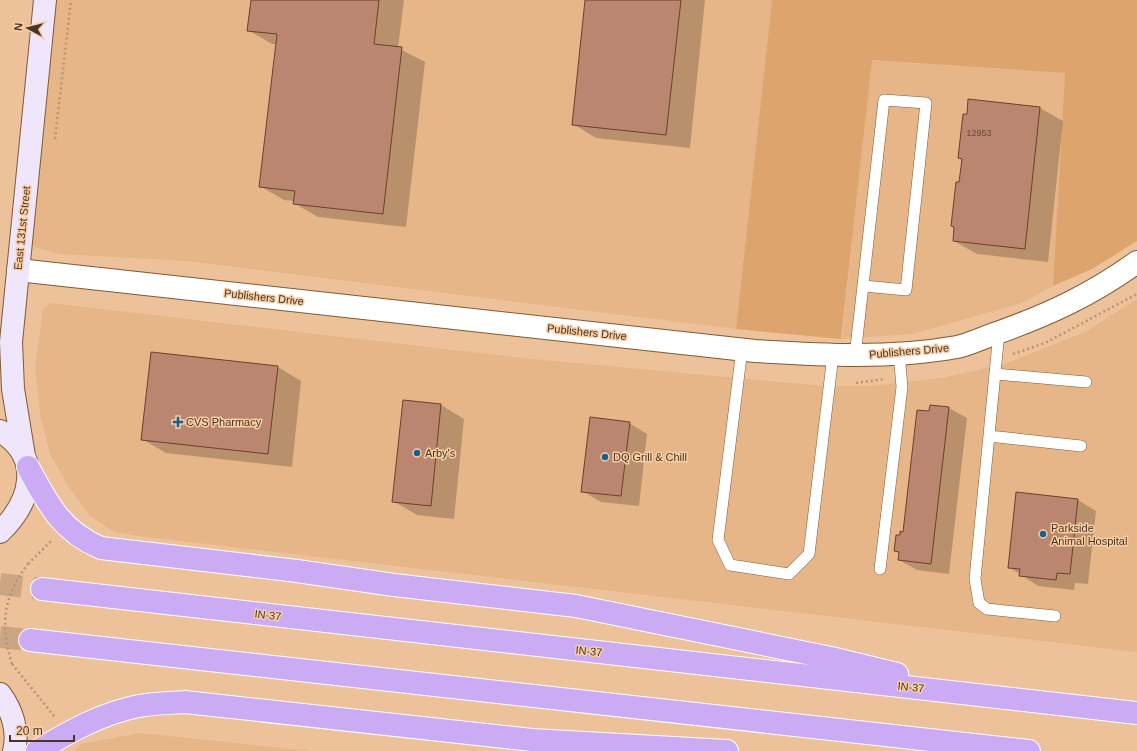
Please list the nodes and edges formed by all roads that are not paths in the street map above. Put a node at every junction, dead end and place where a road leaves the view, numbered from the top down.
1 (44, 0) edge
2 (1137, 262) edge
3 (18, 270) junction
4 (864, 286) junction
5 (999, 332) junction
6 (742, 349) junction
7 (899, 353) junction
8 (833, 355) junction
9 (855, 356) junction
10 (995, 374) junction
11 (1086, 382) dead end
12 (0, 431) edge
13 (989, 436) junction
14 (1081, 446) dead end
15 (26, 462) junction
16 (0, 532) edge
17 (880, 569) dead end
18 (42, 589) tunnel mouth
19 (1056, 616) dead end
20 (30, 640) tunnel mouth
21 (0, 694) edge
22 (980, 695) junction
23 (1137, 713) edge
24 (14, 751) edge
25 (37, 751) edge
26 (727, 751) edge
27 (1029, 751) edge

1 - 3 street, East 131st Street
2 - 5 street, Publishers Drive
3 - 6 street, Publishers Drive
3 - 15 street, East 131st Street
4 - 4 lane
4 - 9 lane
5 - 7 street, Publishers Drive
5 - 10 lane
6 - 8 street, Publishers Drive
6 - 8 lane
7 - 9 street, Publishers Drive
7 - 17 lane
8 - 9 street, Publishers Drive
10 - 11 lane
10 - 13 lane
12 - 15 street
13 - 14 lane
13 - 19 lane
15 - 16 street, East 131st Street
15 - 22 highway
18 - 22 highway, IN-37
20 - 27 highway
21 - 24 street
22 - 23 highway, IN-37
25 - 26 highway

